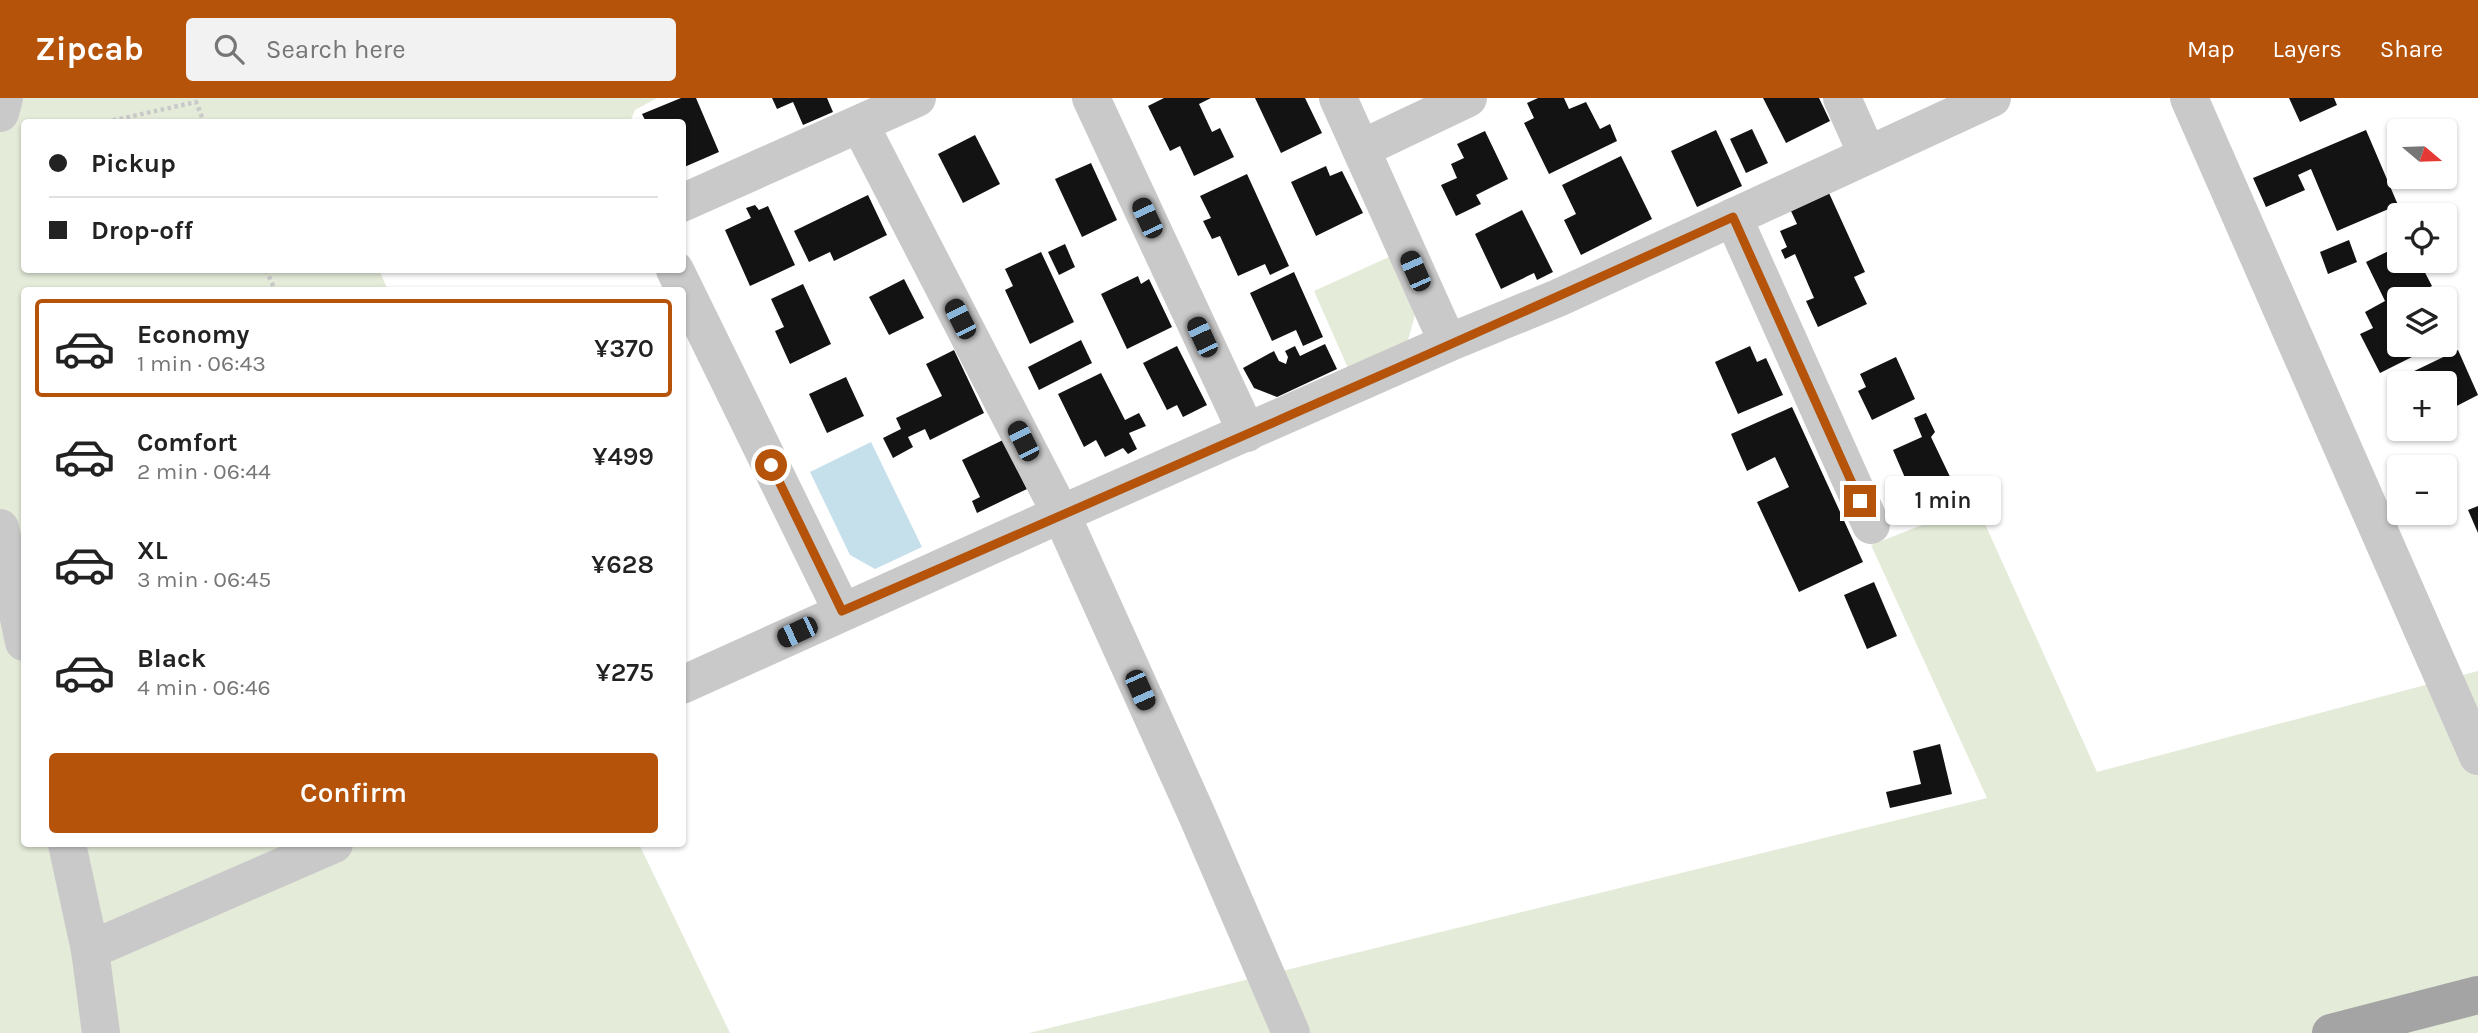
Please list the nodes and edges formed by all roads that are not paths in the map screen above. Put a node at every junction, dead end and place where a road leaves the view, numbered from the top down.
1 (4, 98) edge
2 (917, 98) edge
3 (1091, 98) edge
4 (1338, 98) edge
5 (1468, 98) edge
6 (1842, 98) edge
7 (1992, 98) edge
8 (2189, 98) edge
9 (0, 113) edge
10 (860, 125) junction
11 (1361, 149) junction
12 (1867, 153) junction
13 (686, 201) edge
14 (1733, 217) junction
15 (686, 292) edge
16 (1448, 344) junction
17 (1247, 433) junction
18 (1061, 514) junction
19 (1871, 525) dead end
20 (0, 528) edge
21 (842, 611) junction
22 (21, 628) edge
23 (686, 683) edge
24 (2478, 756) edge
25 (68, 847) edge
26 (327, 847) edge
27 (90, 950) junction
28 (2478, 995) edge
29 (101, 1033) edge
30 (1290, 1033) edge
31 (2331, 1033) edge

1 - 9 street
2 - 10 street
3 - 17 street
4 - 11 street
5 - 11 street
6 - 12 street
7 - 12 street
8 - 24 street
10 - 13 street
10 - 18 street
11 - 16 street
12 - 14 street
14 - 16 street
14 - 19 street
15 - 21 street
16 - 17 street
17 - 18 street
18 - 21 street
18 - 30 street
20 - 22 street
21 - 23 street
25 - 27 street
26 - 27 street
27 - 29 street
28 - 31 main road

